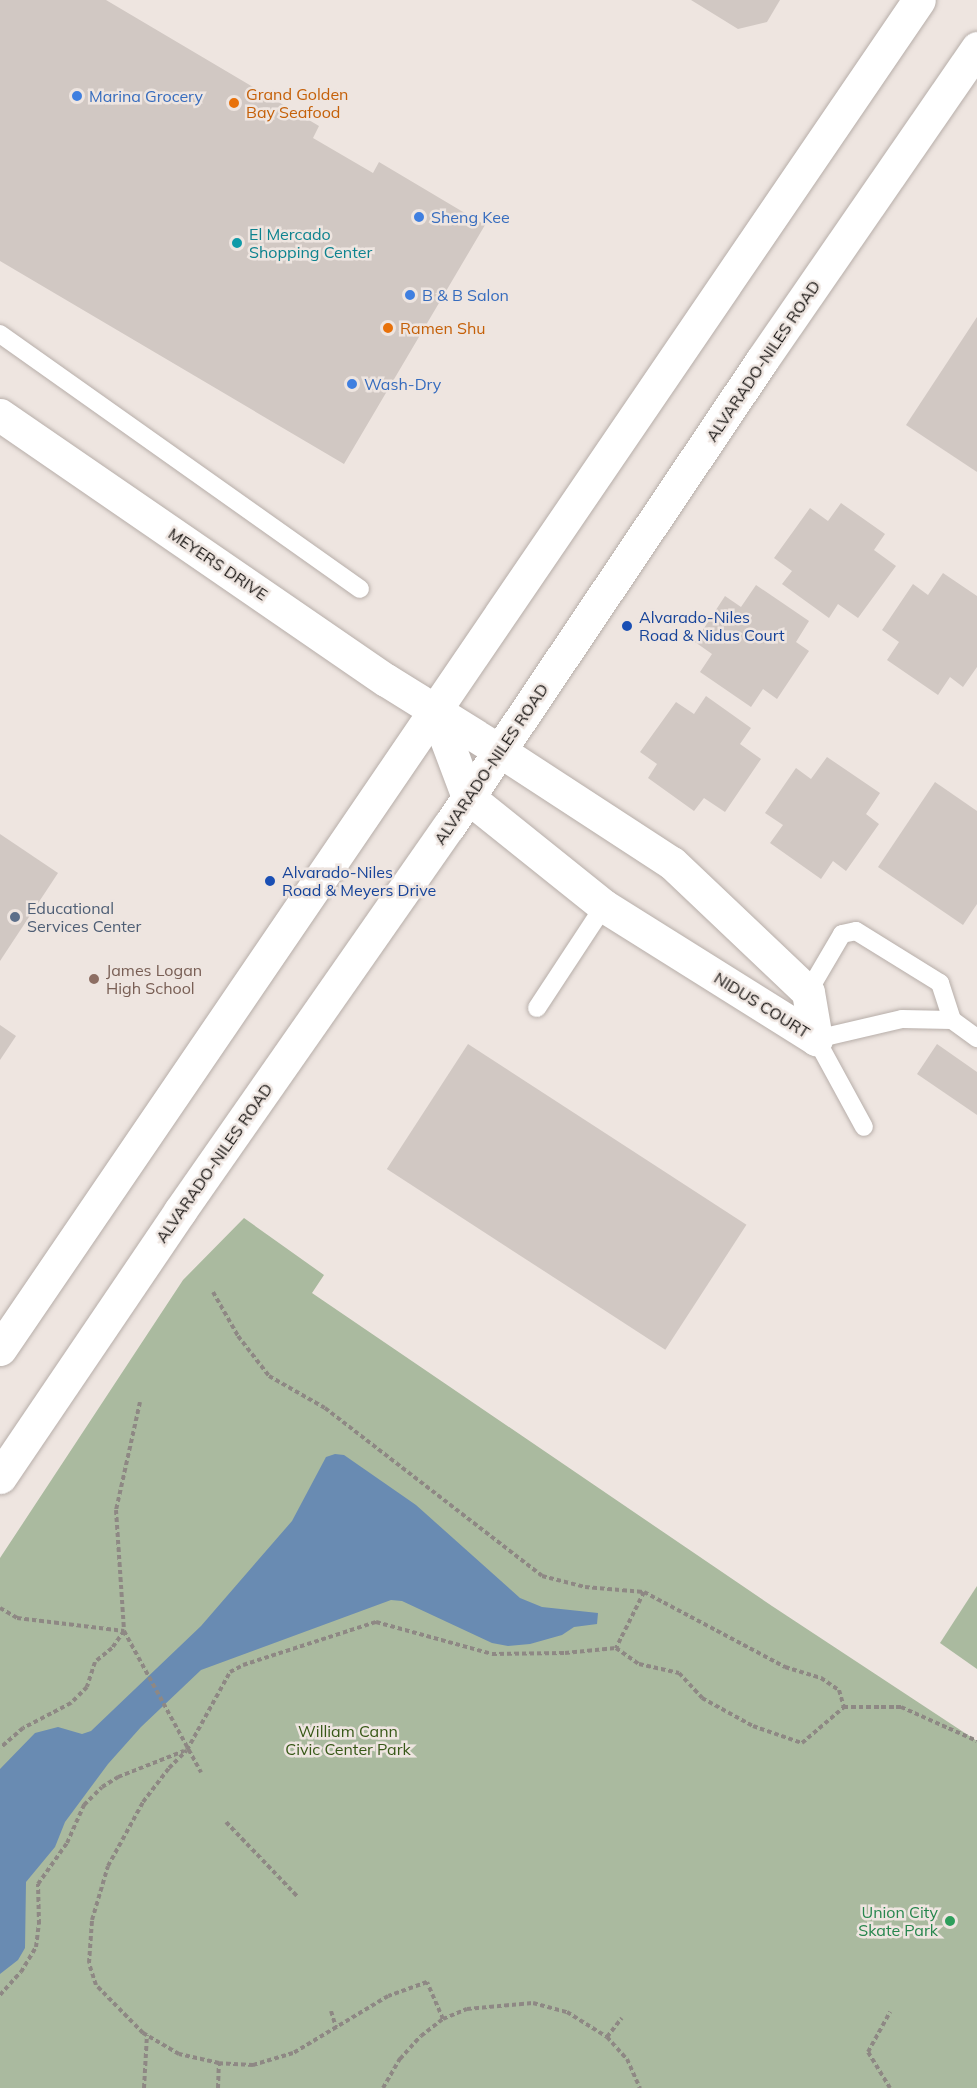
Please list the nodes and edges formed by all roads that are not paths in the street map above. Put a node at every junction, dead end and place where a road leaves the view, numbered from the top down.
1 (919, 0) edge
2 (977, 48) edge
3 (0, 334) edge
4 (1, 417) edge
5 (360, 589) dead end
6 (436, 712) junction
7 (500, 751) junction
8 (468, 797) junction
9 (604, 906) junction
10 (808, 992) junction
11 (537, 1008) dead end
12 (952, 1020) junction
13 (977, 1038) edge
14 (816, 1039) junction
15 (864, 1127) dead end
16 (0, 1349) edge
17 (0, 1477) edge

1 - 6 main road
2 - 7 main road, ALVARADO-NILES ROAD
3 - 5 lane
4 - 6 main road, MEYERS DRIVE
6 - 7 main road, MEYERS DRIVE
6 - 8 main road
6 - 16 main road
7 - 8 main road, ALVARADO-NILES ROAD
7 - 10 main road
8 - 9 main road, NIDUS COURT
8 - 17 main road, ALVARADO-NILES ROAD
9 - 11 lane
9 - 14 main road, NIDUS COURT
10 - 12 lane
10 - 14 main road, NIDUS COURT
12 - 13 lane
12 - 14 lane
14 - 15 lane

